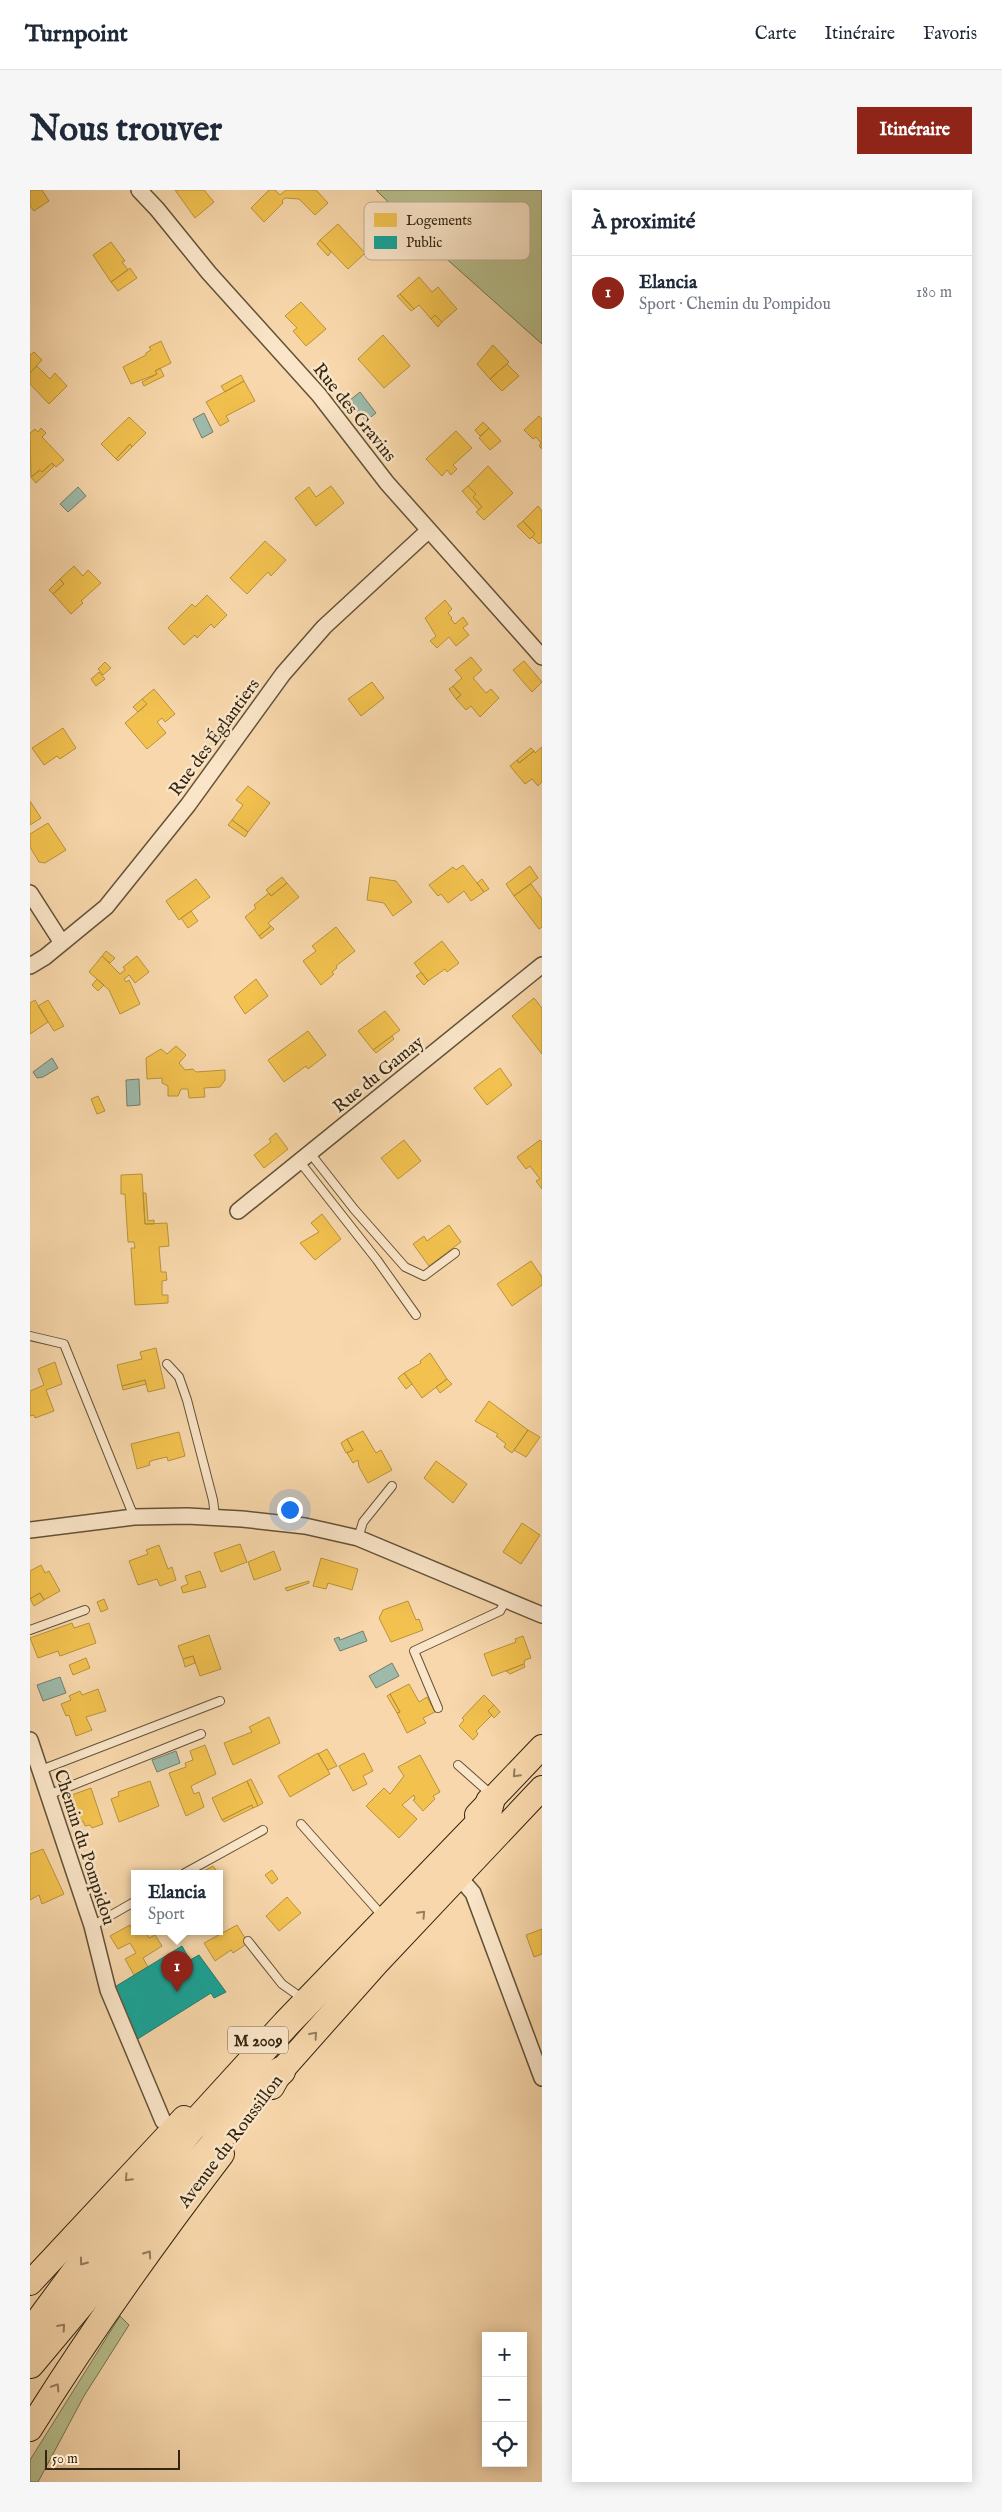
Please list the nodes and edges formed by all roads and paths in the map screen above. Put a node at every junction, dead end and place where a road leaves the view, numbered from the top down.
1 (139, 190) edge
2 (428, 530) junction
3 (542, 657) edge
4 (30, 893) edge
5 (62, 943) junction
6 (542, 965) edge
7 (30, 966) edge
8 (305, 1158) junction
9 (238, 1211) dead end
10 (455, 1253) dead end
11 (416, 1315) dead end
12 (30, 1336) edge
13 (167, 1364) dead end
14 (392, 1486) dead end
15 (214, 1516) junction
16 (134, 1517) junction
17 (30, 1530) edge
18 (358, 1538) junction
19 (506, 1600) junction
20 (85, 1610) dead end
21 (542, 1615) edge
22 (30, 1630) edge
23 (220, 1701) dead end
24 (438, 1708) dead end
25 (201, 1734) dead end
26 (30, 1740) edge
27 (542, 1746) edge
28 (458, 1765) dead end
29 (41, 1770) junction
30 (542, 1788) edge
31 (48, 1795) junction
32 (492, 1800) junction
33 (301, 1824) dead end
34 (263, 1830) dead end
35 (190, 1870) edge
36 (458, 1876) junction
37 (131, 1904) edge
38 (379, 1912) junction
39 (92, 1926) junction
40 (248, 1941) dead end
41 (299, 1996) junction
42 (281, 2071) junction
43 (542, 2078) edge
44 (173, 2130) junction
45 (30, 2283) edge
46 (30, 2334) edge
47 (30, 2364) edge
48 (30, 2429) edge

1 - 2 street, Rue des Gravins
2 - 3 street, Rue des Gravins
2 - 5 street, Rue des Églantiers
4 - 5 street
5 - 7 street, Rue des Églantiers
6 - 8 street, Rue du Gamay
8 - 9 street, Rue du Gamay
8 - 10 lane
8 - 11 lane
12 - 16 lane
13 - 15 lane
14 - 18 lane
15 - 16 street
15 - 18 street
16 - 17 street
18 - 19 street
19 - 21 street
19 - 24 lane
20 - 22 lane
23 - 29 lane
25 - 31 lane
26 - 29 street, Chemin du Pompidou
27 -> 32 main road, M 2009
28 - 32 lane
29 - 31 street, Chemin du Pompidou
30 - 36 main road, Avenue du Roussillon / M 2009
31 - 39 street, Chemin du Pompidou
32 - 38 main road, M 2009
32 -> 46 highway
33 - 38 lane
34 - 35 lane
42 -> 36 main road, Avenue du Roussillon / M 2009
36 - 43 street
37 - 39 lane
38 - 41 main road, M 2009
39 - 44 street, Chemin du Pompidou
40 - 41 lane
41 - 44 main road, M 2009
47 -> 42 highway
48 -> 42 main road, Avenue du Roussillon / M 2009
44 -> 45 main road, M 2009

